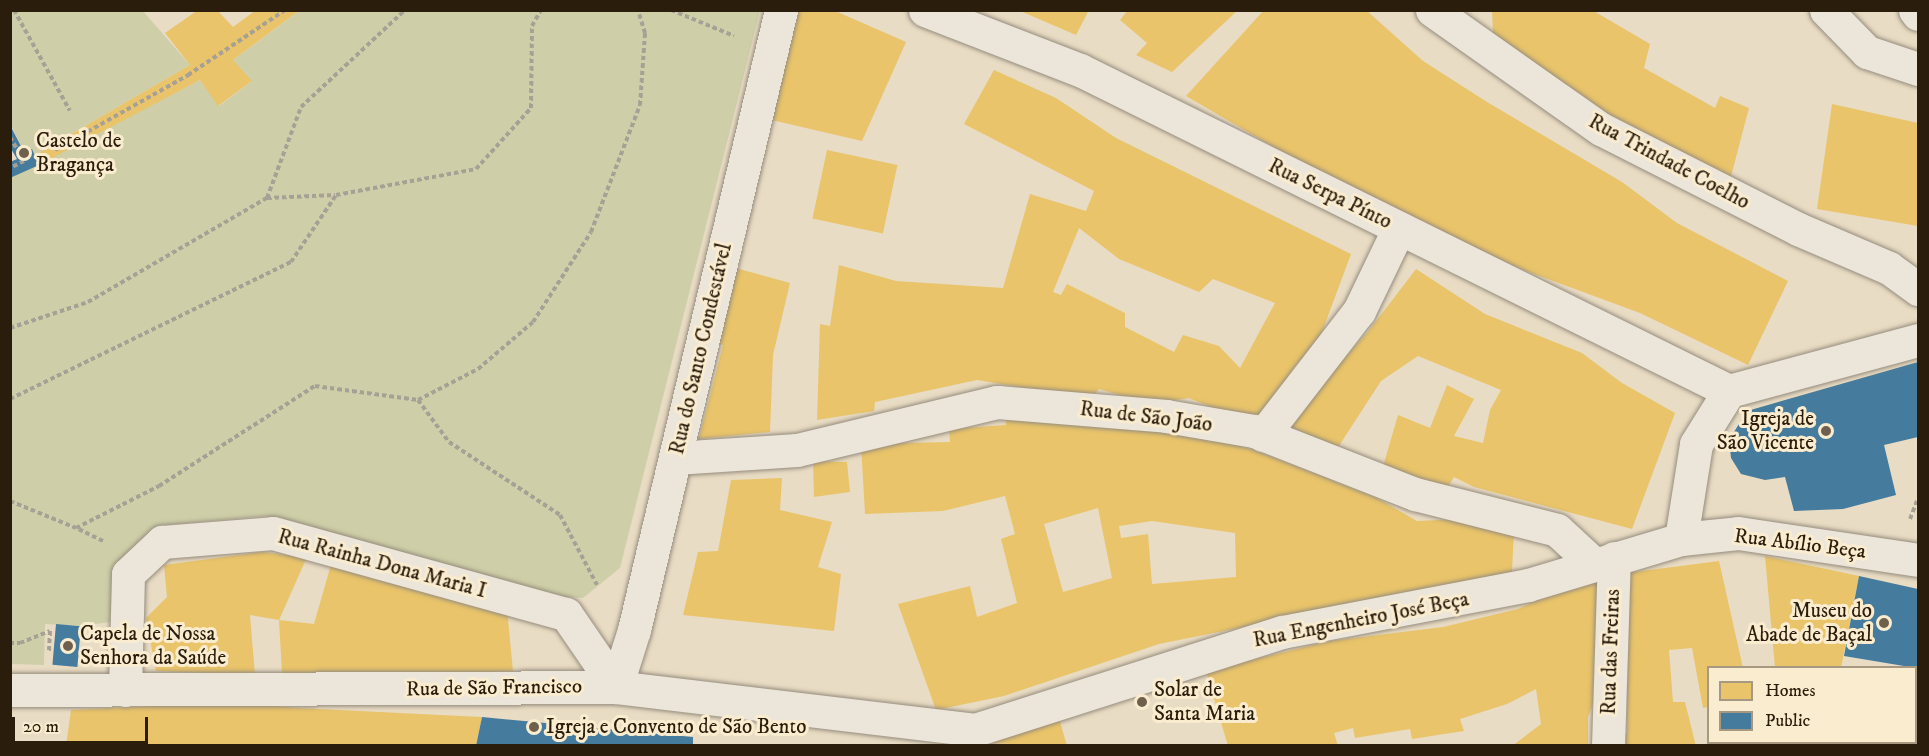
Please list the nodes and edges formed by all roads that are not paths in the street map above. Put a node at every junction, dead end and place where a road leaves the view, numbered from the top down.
1 (781, 10) edge
2 (925, 10) edge
3 (1432, 10) edge
4 (1826, 10) edge
5 (1915, 10) edge
6 (1918, 14) edge
7 (1918, 69) edge
8 (1400, 228) junction
9 (1917, 286) edge
10 (1918, 340) edge
11 (1729, 391) junction
12 (1263, 435) junction
13 (675, 458) junction
14 (1681, 539) junction
15 (1918, 560) edge
16 (1604, 561) junction
17 (615, 687) junction
18 (10, 690) edge
19 (125, 690) junction
20 (977, 738) edge
21 (1608, 746) edge

1 - 13 street, Rua do Santo Condestável
2 - 8 street, Rua Serpa Pínto
3 - 9 street, Rua Trindade Coelho
4 - 7 street
5 - 6 street
8 - 11 street, Rua Serpa Pínto
8 - 12 street
10 - 11 street
11 - 14 street
12 - 13 street, Rua de São João
12 - 16 street, Rua de São João
13 - 17 street, Rua do Santo Condestável
14 - 15 street, Rua Abílio Beça
14 - 16 street, Rua Engenheiro José Beça
16 - 20 street, Rua Engenheiro José Beça
16 - 21 street, Rua das Freiras
17 - 19 street, Rua de São Francisco
17 - 19 street, Rua Rainha Dona Maria I
17 - 20 street, Rua de São Francisco
18 - 19 street, Rua de São Francisco

